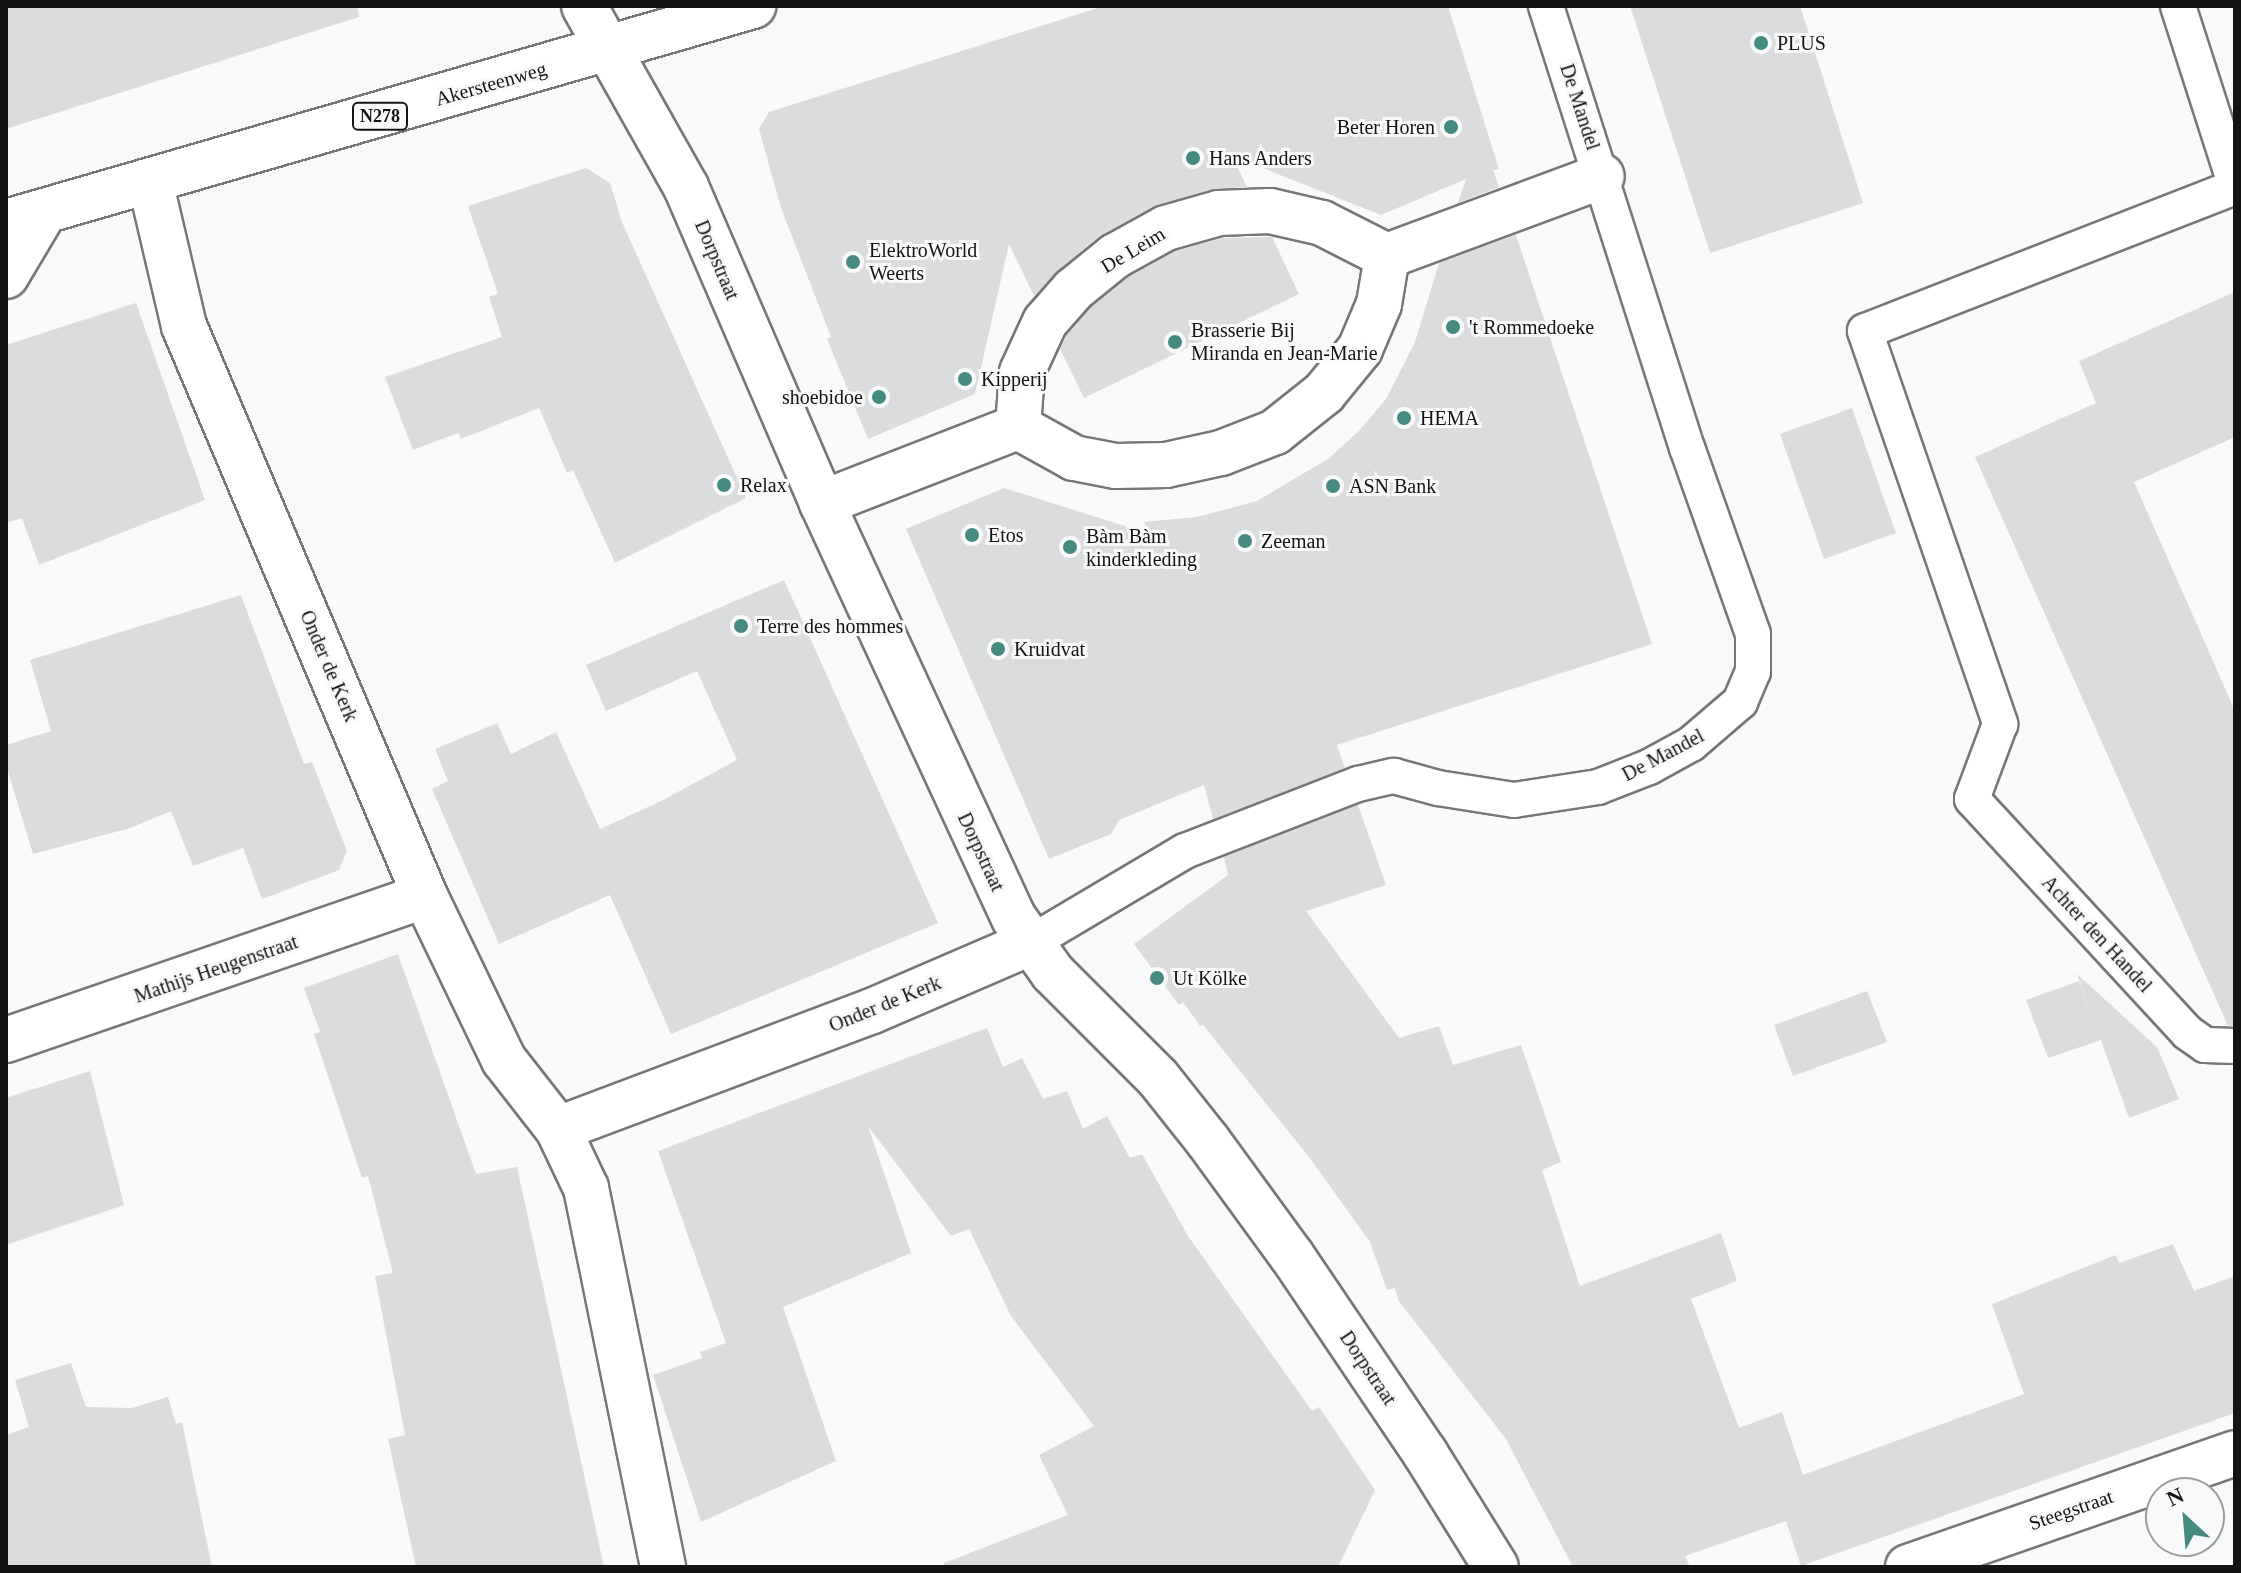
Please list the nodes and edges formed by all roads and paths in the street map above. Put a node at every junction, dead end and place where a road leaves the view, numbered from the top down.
1 (584, 6) edge
2 (753, 6) edge
3 (1546, 6) edge
4 (2178, 6) edge
5 (609, 50) junction
6 (1602, 176) junction
7 (150, 181) junction
8 (2235, 186) edge
9 (25, 217) edge
10 (1387, 256) junction
11 (6, 276) edge
12 (1018, 427) junction
13 (822, 503) junction
14 (425, 896) junction
15 (1030, 943) junction
16 (6, 1040) edge
17 (2235, 1046) edge
18 (558, 1129) junction
19 (2235, 1453) edge
20 (663, 1567) edge
21 (1496, 1567) edge
22 (1908, 1567) edge

1 - 5 street, Dorpstraat
2 - 5 street, Akersteenweg / N278
3 - 6 lane, De Mandel
4 - 8 lane
5 - 7 street, Akersteenweg / N278
5 - 13 street, Dorpstraat
6 - 10 street
6 - 15 lane, De Mandel
7 - 9 street, Akersteenweg / N278
7 - 14 street, Onder de Kerk
8 - 17 lane, Achter den Handel
9 - 11 street, Akersteenweg
10 - 12 street
10 - 12 street, De Leim
12 - 13 street
13 - 15 street, Dorpstraat
14 - 16 street, Mathijs Heugenstraat
14 - 18 street, Onder de Kerk
15 - 18 street, Onder de Kerk
15 - 21 street, Dorpstraat
18 - 20 street, Onder de Kerk
19 - 22 street, Steegstraat

